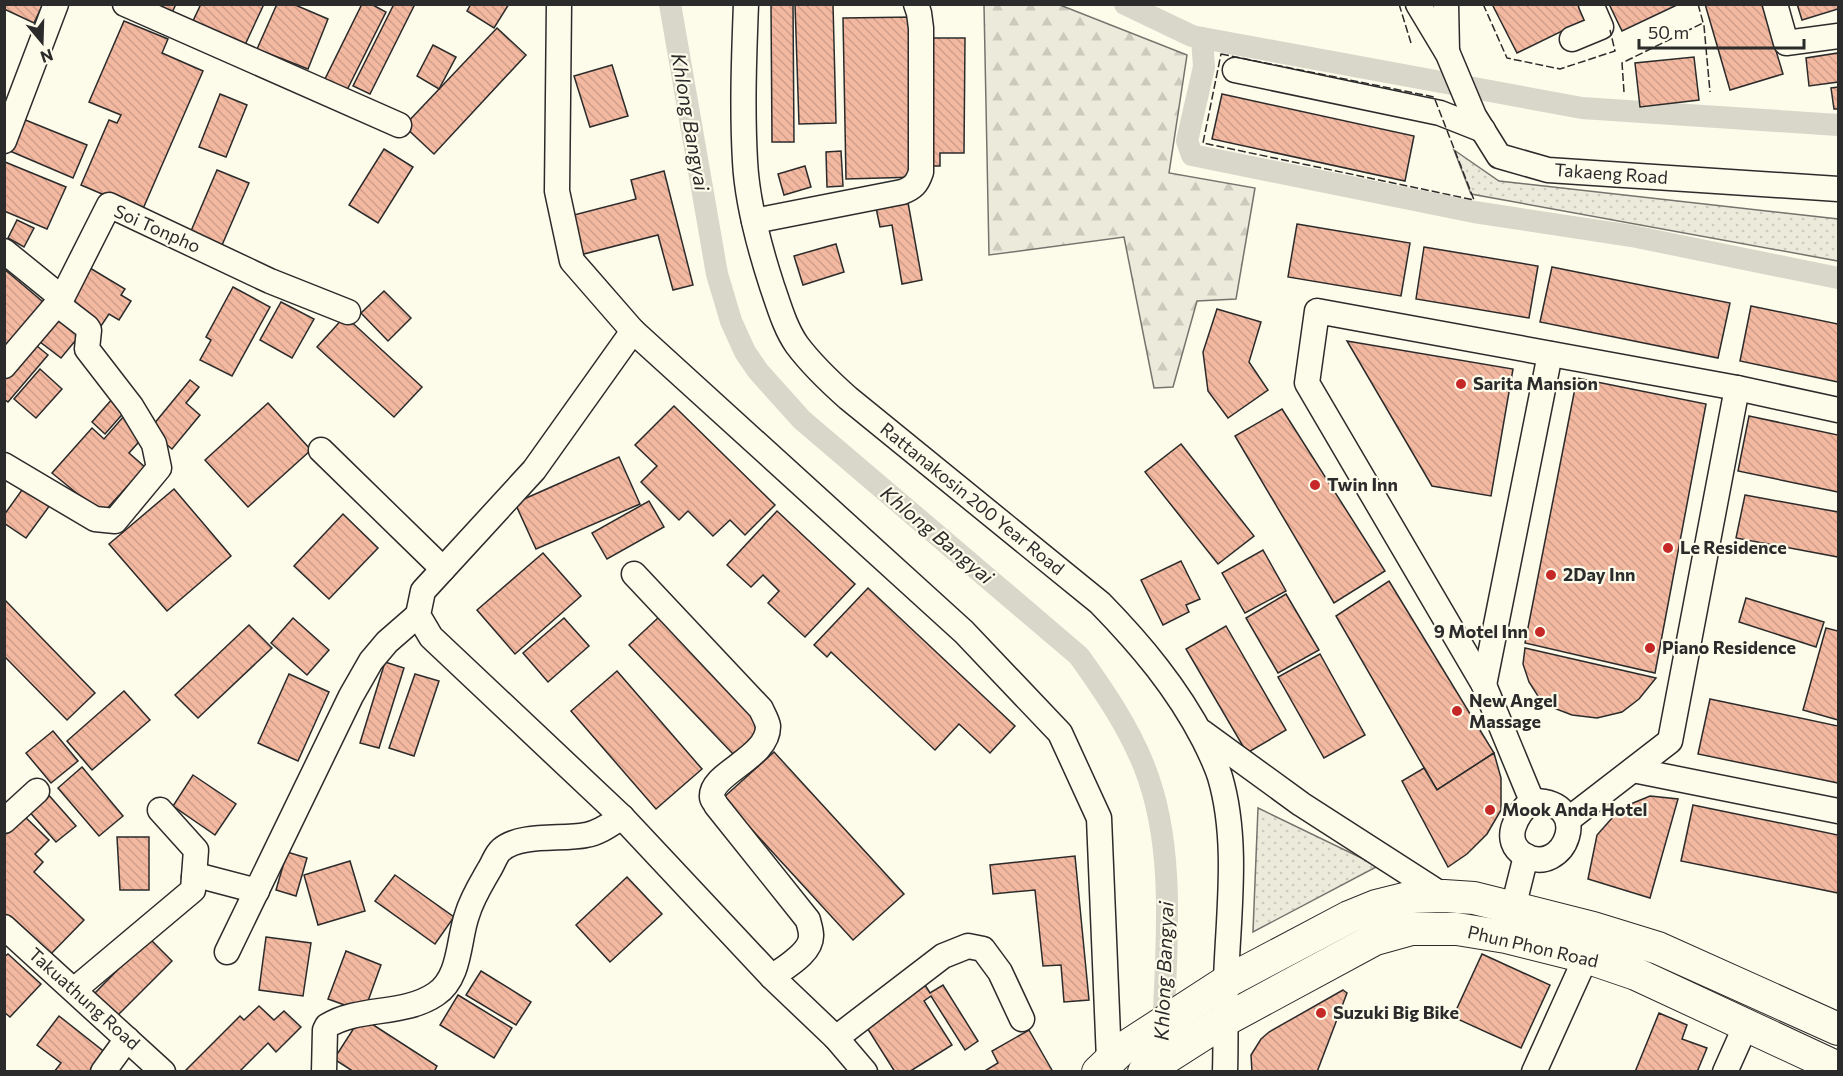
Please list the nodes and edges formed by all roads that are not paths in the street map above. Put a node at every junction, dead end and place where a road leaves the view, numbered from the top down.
1 (56, 4) edge
2 (125, 4) edge
3 (559, 4) edge
4 (746, 4) edge
5 (916, 4) edge
6 (1418, 4) edge
7 (1446, 4) edge
8 (1591, 4) edge
9 (1775, 4) edge
10 (1839, 36) edge
11 (1572, 39) dead end
12 (1448, 54) junction
13 (1235, 70) dead end
14 (1479, 123) junction
15 (399, 125) dead end
16 (4, 141) edge
17 (1839, 189) edge
18 (754, 221) junction
19 (4, 251) edge
20 (60, 302) junction
21 (348, 312) dead end
22 (633, 332) junction
23 (1550, 354) junction
24 (4, 366) edge
25 (1737, 388) junction
26 (1839, 410) edge
27 (321, 450) dead end
28 (4, 465) edge
29 (443, 569) junction
30 (634, 574) dead end
31 (418, 615) junction
32 (1484, 685) junction
33 (1198, 729) junction
34 (1633, 770) junction
35 (36, 791) dead end
36 (1532, 801) junction
37 (160, 810) dead end
38 (1839, 811) edge
39 (622, 817) junction
40 (1569, 819) junction
41 (4, 821) edge
42 (1526, 856) junction
43 (194, 877) junction
44 (257, 891) junction
45 (1444, 896) junction
46 (1513, 908) junction
47 (4, 927) edge
48 (227, 952) dead end
49 (1586, 957) junction
50 (772, 977) junction
51 (1226, 982) junction
52 (74, 990) junction
53 (1022, 1019) dead end
54 (1227, 1019) junction
55 (1746, 1025) junction
56 (1839, 1029) edge
57 (836, 1038) junction
58 (127, 1039) junction
59 (1109, 1060) edge
60 (1839, 1068) edge
61 (103, 1071) edge
62 (163, 1071) edge
63 (324, 1071) edge
64 (865, 1071) edge
65 (1144, 1071) edge
66 (1225, 1071) edge
67 (1534, 1071) edge
68 (1725, 1071) edge

1 - 16 street
2 - 15 street
3 - 22 street
4 - 18 street, Rattanakosin 200 Year Road
5 - 18 street
6 - 12 street, Takaeng Road
7 - 12 street, Takaeng Road
8 - 11 street
9 - 10 street
12 - 14 street, Takaeng Road
13 - 14 street
14 - 17 street, Takaeng Road
18 - 33 street, Rattanakosin 200 Year Road
19 - 20 street
20 - 21 street, Soi Tonpho
20 - 24 street, Soi Tonpho
20 - 28 street
22 - 29 street
22 - 59 street
23 - 25 street
23 - 32 street
23 - 32 street
25 - 26 street
25 - 34 street
27 - 29 street
29 - 31 street
30 - 50 street
31 - 39 street
31 - 44 street
32 - 36 street
33 - 45 street
33 - 51 street, Rattanakosin 200 Year Road
34 - 38 street
34 - 40 street
35 - 41 street
36 - 40 street
36 - 42 street
37 - 43 street
39 - 50 street
39 - 63 street
40 - 42 street
42 - 46 street
43 - 44 street
43 - 52 street
44 - 48 street
45 - 46 main road, Phun Phon Road
45 - 51 main road, Phun Phon Road
46 - 56 main road, Phun Phon Road
47 - 52 street, Takuathung Road
49 - 54 main road, Phun Phon Road
49 - 55 main road, Phun Phon Road
49 - 67 street
50 - 57 street
51 - 54 street, Rattanakosin 200 Year Road
51 - 59 main road, Phun Phon Road
52 - 58 street, Takuathung Road
53 - 57 street
54 - 65 main road, Phun Phon Road
54 - 66 street, Rattanakosin 200 Year Road
55 - 60 main road, Phun Phon Road
55 - 68 street
57 - 64 street
58 - 61 street
58 - 62 street, Takuathung Road

